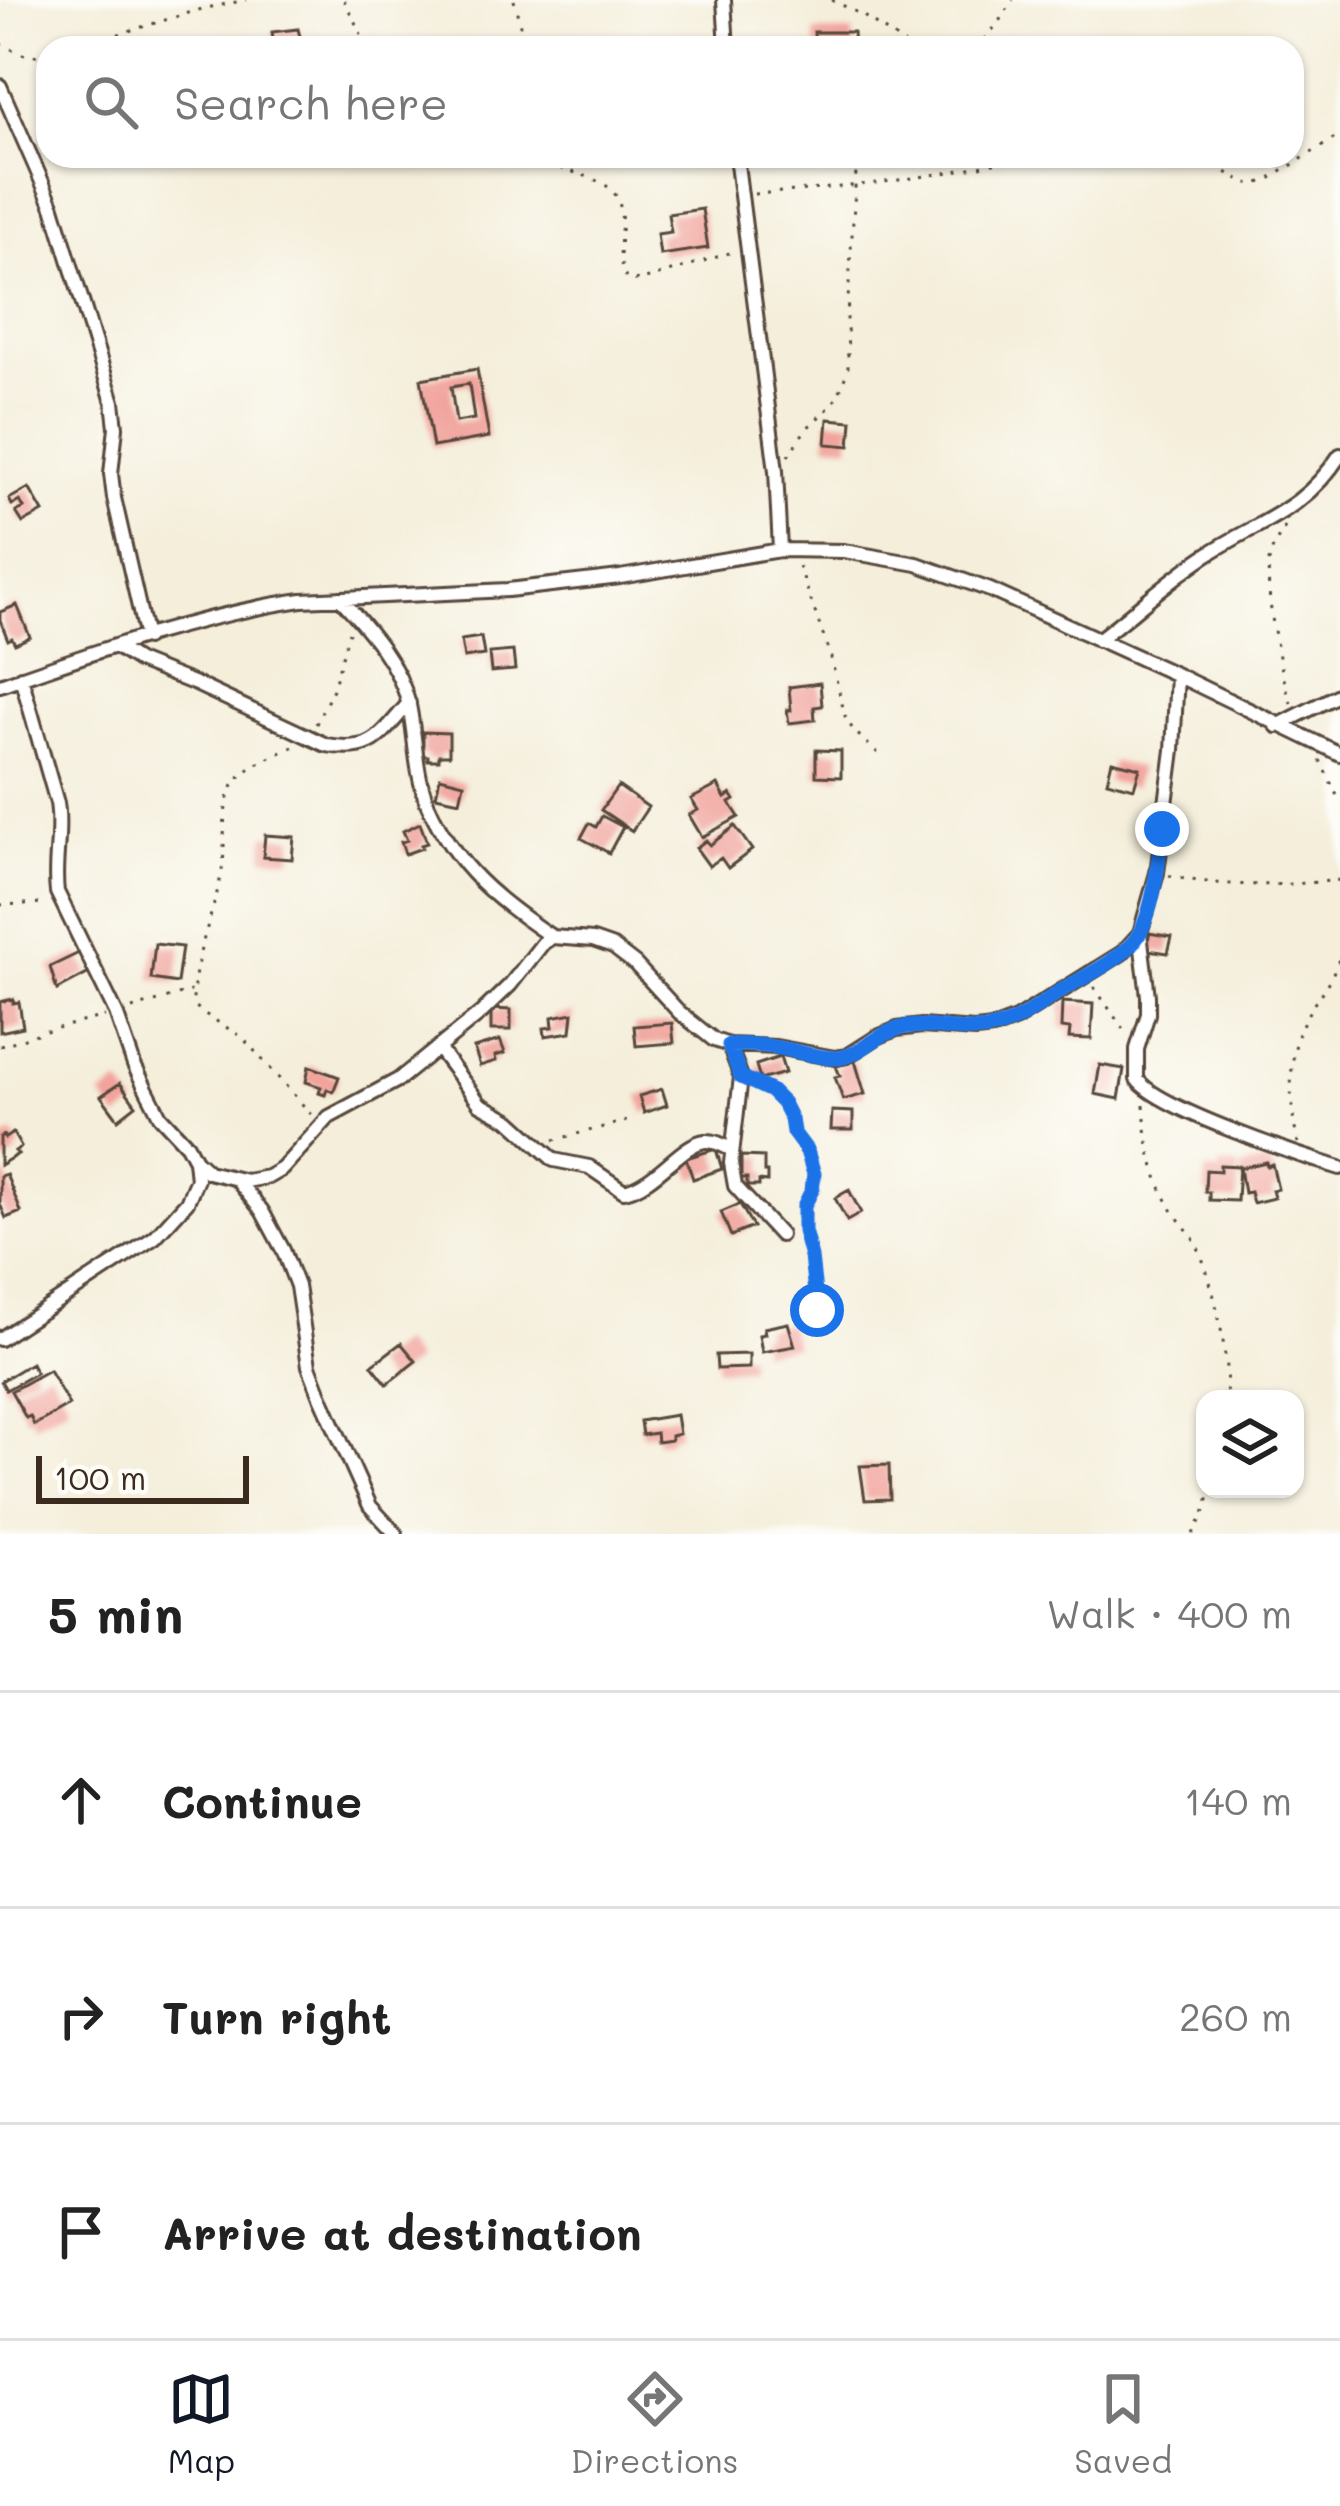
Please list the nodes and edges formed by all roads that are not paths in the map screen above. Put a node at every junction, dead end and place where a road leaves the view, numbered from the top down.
1 (724, 0) edge
2 (726, 36) edge
3 (0, 86) edge
4 (737, 168) edge
5 (1340, 455) edge
6 (784, 550) junction
7 (340, 598) junction
8 (146, 638) junction
9 (1098, 640) junction
10 (116, 647) junction
11 (1177, 675) junction
12 (21, 677) junction
13 (0, 685) edge
14 (1340, 694) edge
15 (409, 704) junction
16 (1277, 726) junction
17 (1340, 754) edge
18 (1140, 933) junction
19 (552, 938) junction
20 (729, 1045) junction
21 (437, 1048) junction
22 (732, 1150) junction
23 (195, 1160) junction
24 (1340, 1168) edge
25 (236, 1179) junction
26 (780, 1235) dead end
27 (0, 1339) edge
28 (396, 1534) edge

1 - 2 street
3 - 8 street
4 - 6 street
5 - 9 street
6 - 7 street
6 - 9 street
7 - 8 street
7 - 15 street
8 - 10 street
9 - 11 street
10 - 12 street
10 - 15 street
11 - 16 street
11 - 18 street
12 - 13 street
12 - 23 street
14 - 16 street
15 - 19 street
16 - 17 street
18 - 20 street
18 - 24 street
19 - 20 street
19 - 21 street
20 - 22 street
21 - 22 street
21 - 25 street
22 - 26 street
23 - 25 street
23 - 27 street
25 - 28 street

